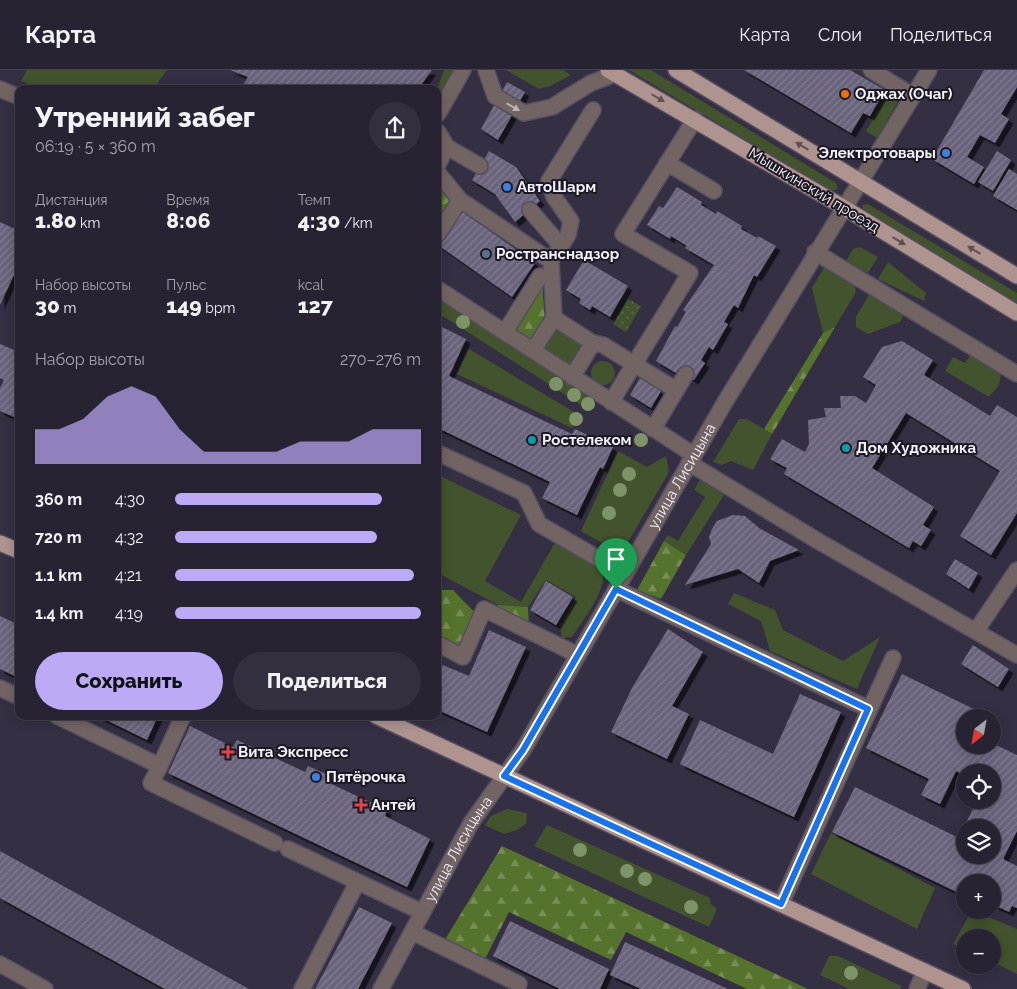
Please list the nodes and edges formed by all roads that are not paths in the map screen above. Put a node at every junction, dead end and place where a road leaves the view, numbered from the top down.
1 (463, 70) edge
2 (486, 70) edge
3 (676, 70) edge
4 (871, 70) edge
5 (929, 70) edge
6 (612, 72) edge
7 (0, 89) edge
8 (15, 95) edge
9 (913, 96) junction
10 (441, 109) edge
11 (593, 110) dead end
12 (694, 119) junction
13 (441, 137) edge
14 (447, 147) junction
15 (441, 158) edge
16 (667, 163) junction
17 (480, 166) dead end
18 (441, 177) edge
19 (859, 180) junction
20 (714, 192) dead end
21 (460, 200) junction
22 (843, 207) junction
23 (530, 210) dead end
24 (441, 229) edge
25 (561, 246) junction
26 (815, 252) junction
27 (551, 261) junction
28 (540, 276) dead end
29 (1017, 276) edge
30 (441, 291) edge
31 (1017, 313) edge
32 (554, 318) junction
33 (505, 332) junction
34 (593, 343) junction
35 (533, 350) junction
36 (635, 364) junction
37 (686, 374) dead end
38 (1017, 374) edge
39 (572, 377) junction
40 (676, 390) junction
41 (611, 402) junction
42 (653, 429) junction
43 (441, 454) edge
44 (691, 459) junction
45 (0, 543) edge
46 (15, 549) edge
47 (1017, 570) edge
48 (625, 574) junction
49 (616, 589) junction
50 (976, 631) junction
51 (441, 646) edge
52 (578, 655) junction
53 (1017, 655) edge
54 (893, 658) dead end
55 (0, 688) edge
56 (15, 695) edge
57 (868, 709) junction
58 (65, 720) edge
59 (181, 720) edge
60 (385, 720) edge
61 (160, 766) junction
62 (504, 776) junction
63 (358, 883) junction
64 (781, 904) junction
65 (422, 912) junction
66 (412, 932) junction
67 (0, 964) edge
68 (925, 971) junction
69 (521, 987) edge
70 (45, 989) edge
71 (302, 989) edge
72 (381, 989) edge
73 (917, 989) edge
74 (963, 989) edge

1 - 10 street
2 -> 6 street
19 -> 3 main road, Мышкинский проезд
4 - 9 street
5 - 9 street, улица Лисицына
6 -> 12 main road, Мышкинский проезд
7 - 8 street
9 - 19 street, улица Лисицына
11 - 25 street
12 - 16 street
12 - 22 main road, Мышкинский проезд
13 - 14 street
14 - 15 street
14 - 17 street
16 - 20 street
16 - 36 street
18 - 21 street
19 - 22 street, улица Лисицына
29 -> 19 main road, Мышкинский проезд
21 - 24 street
21 - 27 street
22 - 26 street, улица Лисицына
22 -> 31 main road, Мышкинский проезд
23 - 25 street
25 - 27 street
26 - 38 street
26 - 44 street, улица Лисицына
27 - 32 street
28 - 33 street
30 - 33 street
32 - 34 street
32 - 35 street
33 - 35 street
34 - 36 street
34 - 39 street
35 - 39 street
36 - 40 street
36 - 41 street
37 - 40 street
39 - 41 street
40 - 42 street
41 - 42 street
42 - 44 street
43 - 48 street
44 - 48 street, улица Лисицына
44 - 50 street
45 - 46 main road
47 - 50 street
48 - 49 street, улица Лисицына
49 - 52 street, улица Лисицына
49 - 57 street
50 - 53 street
51 - 52 street
52 - 62 street, улица Лисицына
54 - 57 street
55 - 56 street
57 - 64 street
58 - 61 street
59 - 61 street
60 - 62 main road
61 - 63 street
62 - 64 main road
62 - 65 street, улица Лисицына
63 - 65 street
63 - 71 street
64 - 68 main road
65 - 66 street, улица Лисицына
66 - 69 street
66 - 72 street, улица Лисицына
67 - 70 street
68 - 73 street
68 - 74 main road

